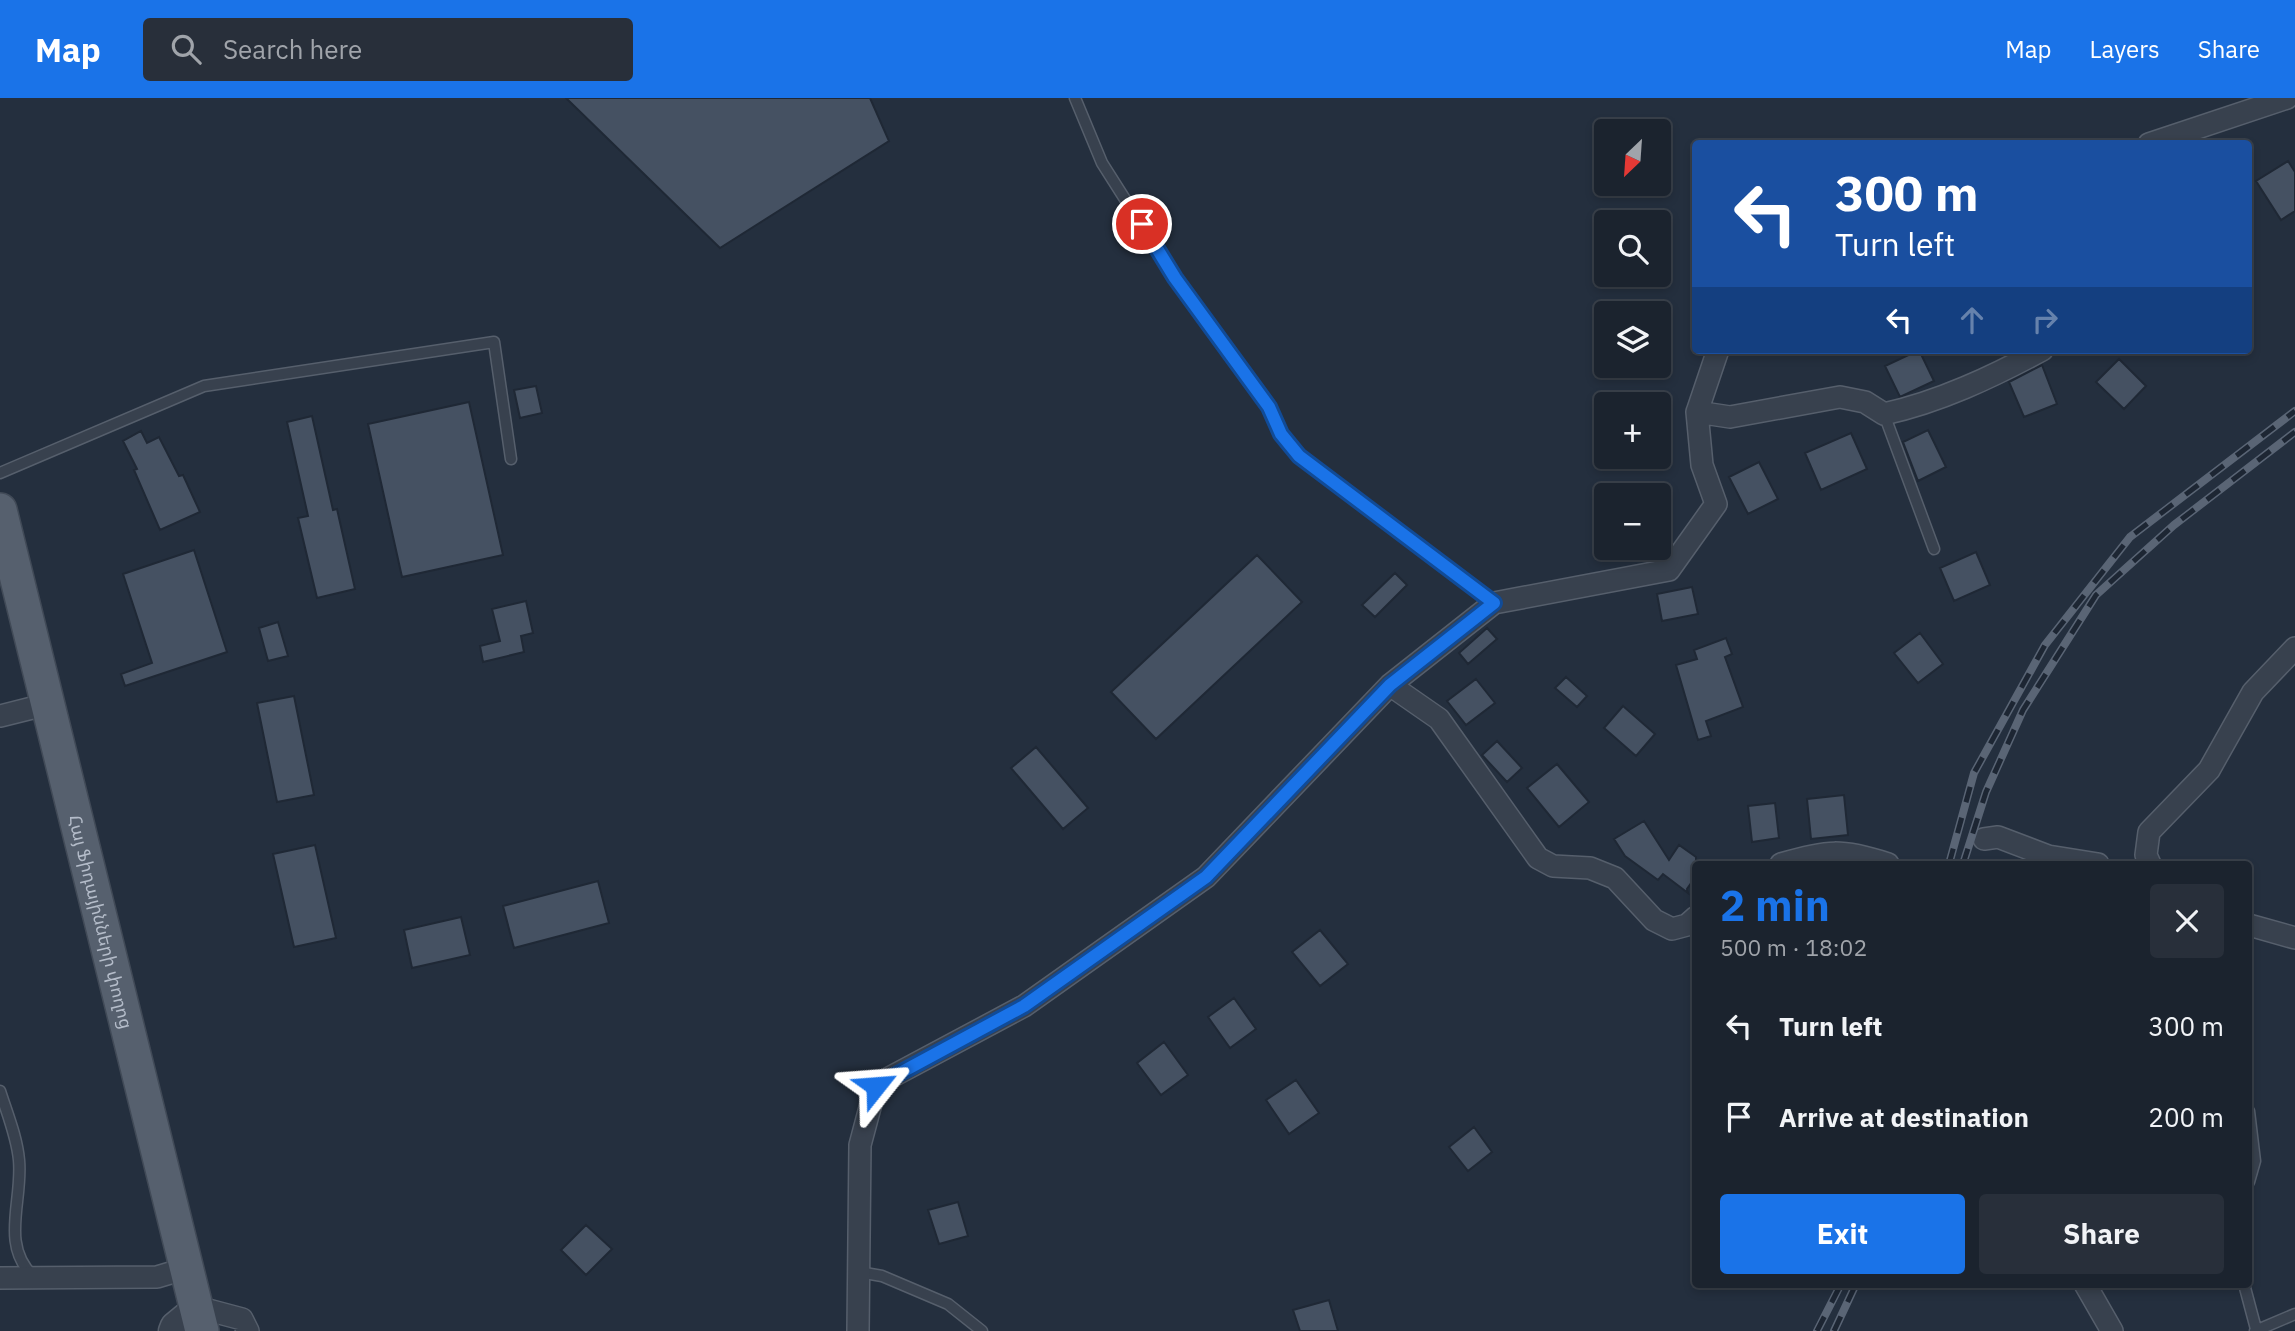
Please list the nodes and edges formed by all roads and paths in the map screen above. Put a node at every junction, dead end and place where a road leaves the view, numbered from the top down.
1 (1075, 98) edge
2 (2287, 98) edge
3 (2161, 140) edge
4 (1717, 354) edge
5 (2034, 354) edge
6 (1697, 412) junction
7 (1884, 414) junction
8 (511, 459) dead end
9 (0, 473) edge
10 (0, 510) edge
11 (5, 547) edge
12 (1934, 549) dead end
13 (1494, 603) junction
14 (2295, 648) edge
15 (1390, 685) junction
16 (48, 705) junction
17 (0, 716) edge
18 (1984, 839) dead end
19 (1792, 861) edge
20 (1878, 861) edge
21 (2079, 861) edge
22 (2149, 861) edge
23 (1692, 921) edge
24 (2252, 926) edge
25 (2295, 938) edge
26 (0, 1091) edge
27 (2252, 1136) edge
28 (2252, 1172) edge
29 (187, 1268) junction
30 (859, 1272) junction
31 (0, 1278) edge
32 (36, 1278) junction
33 (2087, 1288) edge
34 (2245, 1288) edge
35 (2295, 1314) edge
36 (200, 1319) edge
37 (2255, 1330) edge
38 (172, 1331) edge
39 (248, 1331) edge
40 (858, 1331) edge
41 (982, 1331) edge
42 (2112, 1331) edge

1 - 13 lane
2 - 3 street
4 - 6 street
5 - 7 street
6 - 7 street
6 - 13 street
7 - 12 lane
8 - 9 lane
10 - 11 main road, Հայ Ֆիդայինների փողոց
11 - 16 main road, Հայ Ֆիդայինների փողոց
13 - 15 street
14 - 22 street
15 - 23 street
15 - 30 street
16 - 17 street
16 - 29 main road, Հայ Ֆիդայինների փողոց
18 - 21 street
19 - 20 street
24 - 25 street
26 - 32 lane
27 - 28 lane
29 - 32 street
29 - 36 main road, Հայ Ֆիդայինների փողոց
30 - 40 street
30 - 41 lane
31 - 32 street
33 - 42 street
34 - 37 lane
35 - 37 lane
36 - 38 street
36 - 39 street

